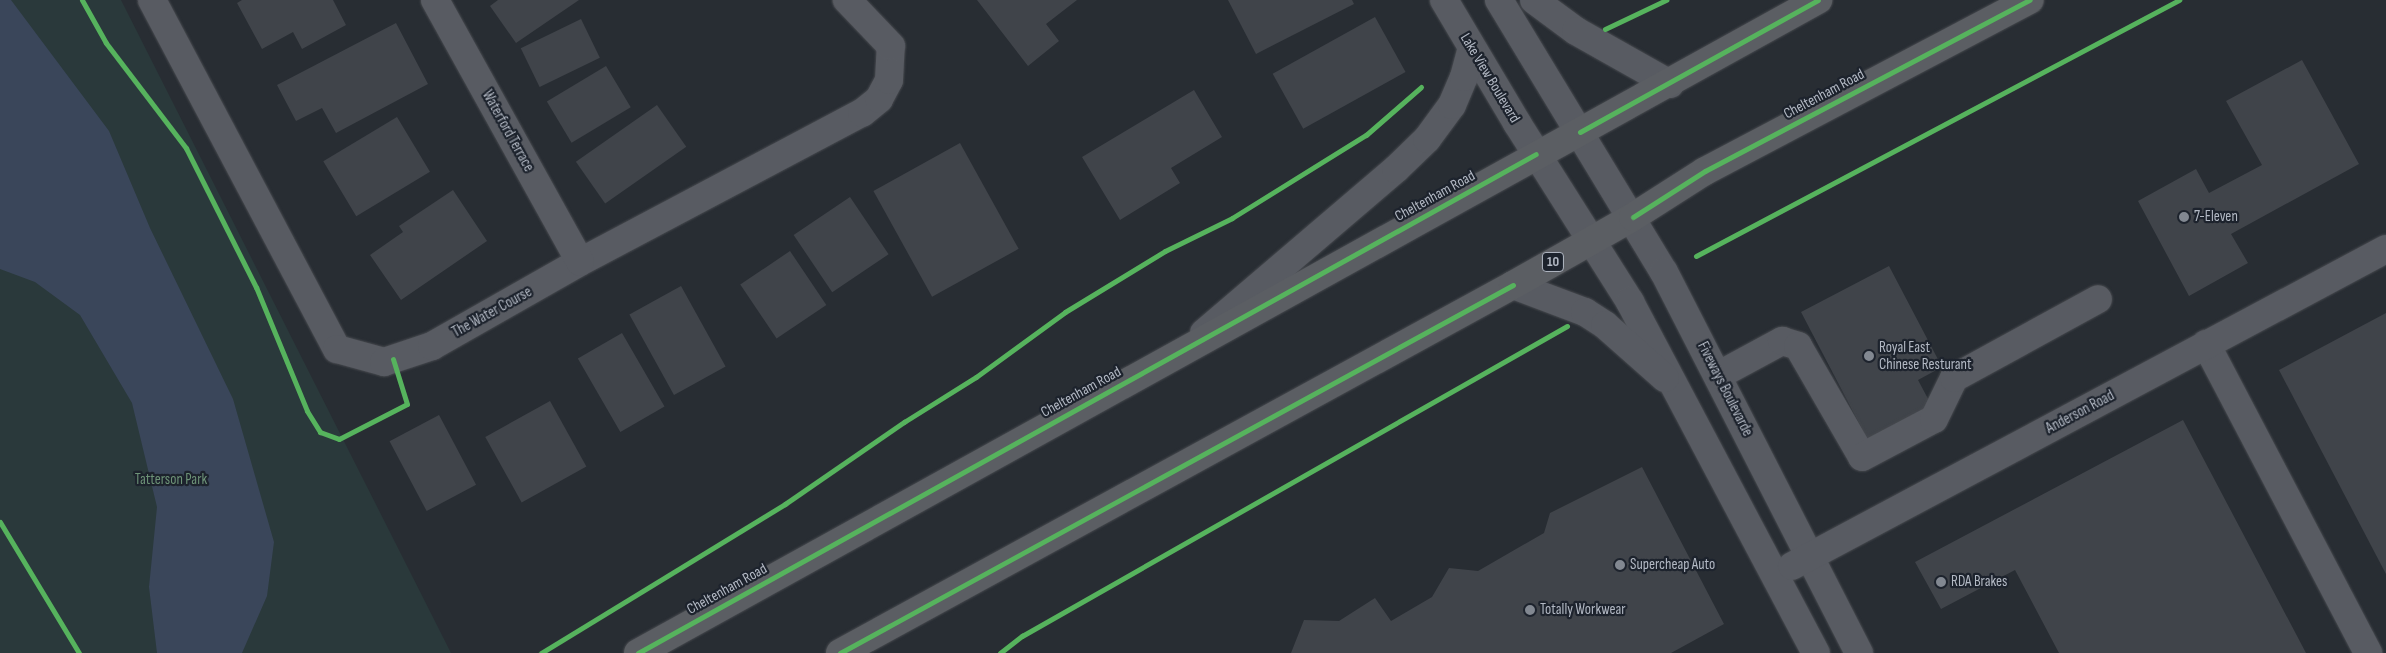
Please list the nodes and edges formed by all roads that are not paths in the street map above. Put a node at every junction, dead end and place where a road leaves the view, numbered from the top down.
1 (152, 0) edge
2 (435, 0) edge
3 (848, 0) edge
4 (1444, 0) edge
5 (1499, 0) edge
6 (1534, 0) edge
7 (1818, 0) edge
8 (2030, 0) edge
9 (1472, 48) junction
10 (1670, 84) junction
11 (1580, 132) junction
12 (1536, 154) junction
13 (1633, 217) junction
14 (1592, 240) junction
15 (2386, 248) edge
16 (580, 262) junction
17 (1513, 284) junction
18 (2098, 299) dead end
19 (2206, 344) junction
20 (1184, 350) junction
21 (1719, 375) junction
22 (1675, 388) junction
23 (1808, 558) junction
24 (1774, 575) junction
25 (638, 653) edge
26 (840, 653) edge
27 (1816, 653) edge
28 (1859, 653) edge
29 (2368, 653) edge

1 - 16 street, The Water Course
2 - 16 street, Waterford Terrace
3 - 16 street, The Water Course
4 - 9 street, Lake View Boulevard
5 - 11 street
6 - 10 street
7 - 10 main road, Cheltenham Road
8 - 13 main road, Cheltenham Road / 10
9 - 12 street, Lake View Boulevard
9 - 20 street
10 - 11 main road, Cheltenham Road
11 - 12 main road, Cheltenham Road
11 - 13 street, Fiveways Boulevarde
12 - 14 street
12 - 20 main road, Cheltenham Road
13 - 14 main road, Cheltenham Road / 10
13 - 21 street, Fiveways Boulevarde
14 - 17 main road, Cheltenham Road / 10
14 - 22 street
15 - 19 street, Anderson Road
17 - 22 street
17 - 26 main road, Cheltenham Road / 10
18 - 21 street
19 - 23 street, Anderson Road
19 - 29 street
20 - 25 main road, Cheltenham Road
21 - 23 street, Fiveways Boulevarde
22 - 24 street
23 - 24 street, Anderson Road
23 - 28 street, Fiveways Boulevarde
24 - 27 street

